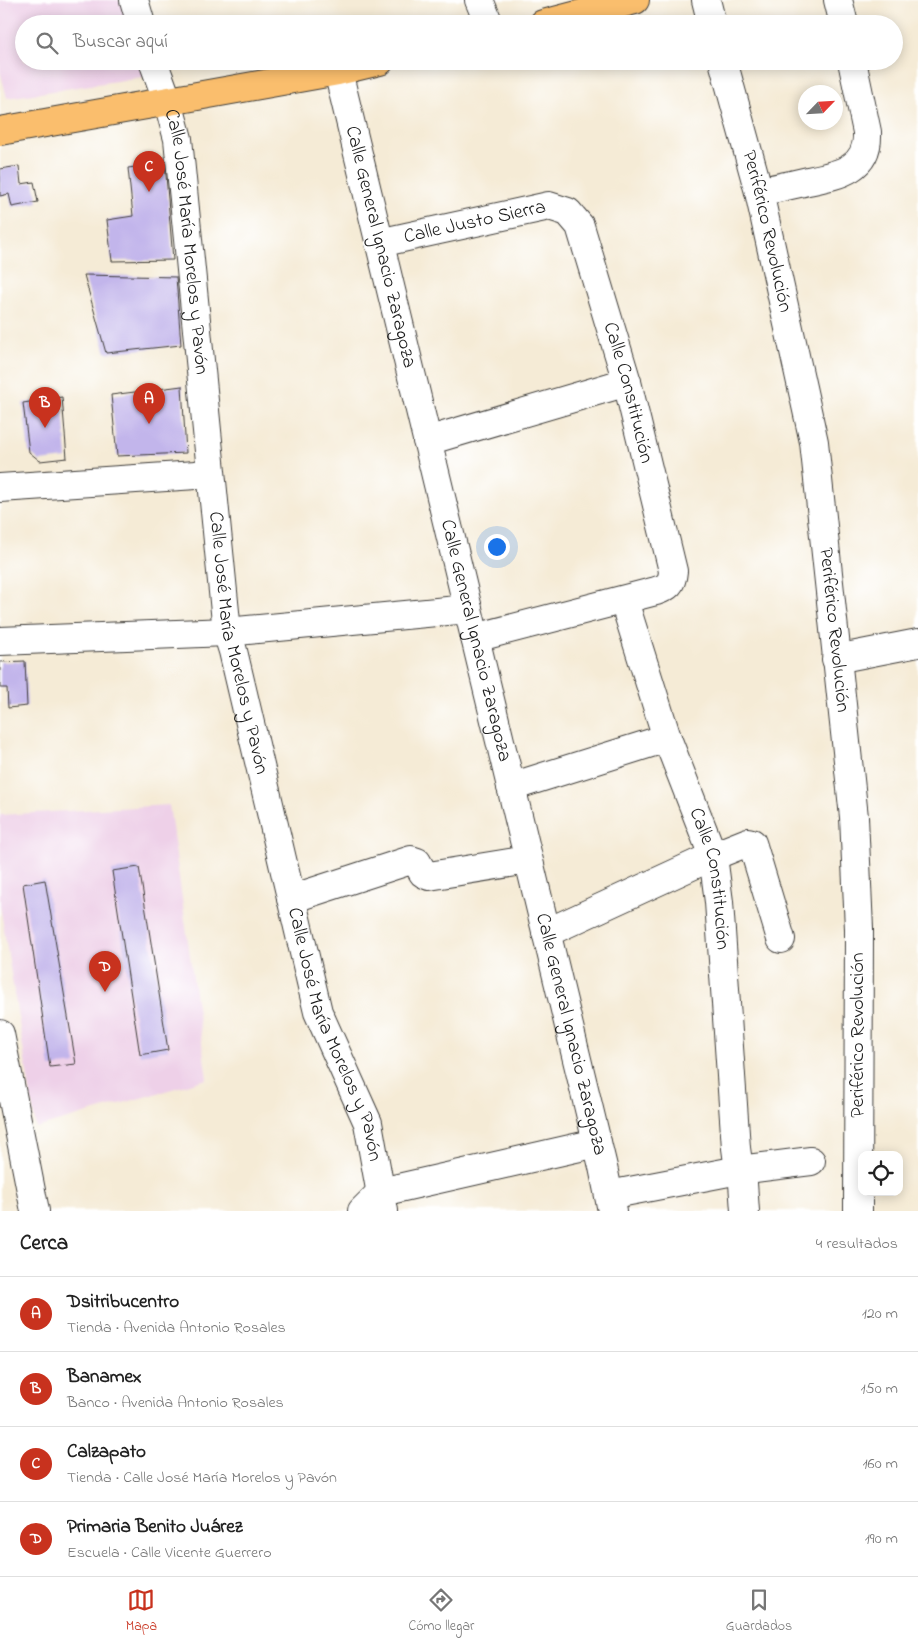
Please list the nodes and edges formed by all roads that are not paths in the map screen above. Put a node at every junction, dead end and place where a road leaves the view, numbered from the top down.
1 (134, 0) edge
2 (479, 0) edge
3 (634, 0) edge
4 (706, 0) edge
5 (838, 0) edge
6 (138, 15) edge
7 (485, 15) edge
8 (577, 15) edge
9 (710, 15) edge
10 (842, 15) edge
11 (157, 70) edge
12 (342, 70) edge
13 (725, 70) edge
14 (854, 70) edge
15 (338, 71) junction
16 (168, 102) junction
17 (0, 132) edge
18 (759, 192) junction
19 (568, 212) joint
20 (379, 242) junction
21 (627, 382) junction
22 (427, 441) junction
23 (211, 474) junction
24 (0, 488) edge
25 (624, 600) junction
26 (468, 609) junction
27 (227, 632) junction
28 (475, 638) junction
29 (0, 641) edge
30 (918, 643) edge
31 (836, 659) junction
32 (667, 738) junction
33 (511, 787) junction
34 (713, 856) junction
35 (528, 860) junction
36 (291, 899) junction
37 (546, 933) junction
38 (781, 939) dead end
39 (0, 1034) edge
40 (597, 1143) junction
41 (811, 1161) dead end
42 (739, 1170) junction
43 (383, 1202) edge
44 (610, 1203) edge
45 (35, 1211) edge
46 (362, 1211) edge
47 (745, 1211) edge
48 (858, 1211) edge

1 - 6 street
2 - 7 street
3 - 8 main road
4 - 9 street
5 - 10 street
11 - 16 street, Calle José María Morelos y Pavón
12 - 15 main road
13 - 18 street, Periférico Revolución
14 - 18 street
15 - 16 main road
15 - 20 street, Calle General Ignacio Zaragoza
16 - 17 main road
16 - 23 street, Calle José María Morelos y Pavón
18 - 31 street, Periférico Revolución
19 - 20 street, Calle Justo Sierra
19 - 21 street, Calle Constitución
20 - 22 street, Calle General Ignacio Zaragoza
21 - 22 street
21 - 25 street, Calle Constitución
22 - 26 street, Calle General Ignacio Zaragoza
23 - 24 street
23 - 27 street, Calle José María Morelos y Pavón
25 - 28 street
25 - 32 street, Calle Constitución
26 - 27 street
26 - 28 street, Calle General Ignacio Zaragoza
27 - 29 street
27 - 36 street, Calle José María Morelos y Pavón
28 - 33 street, Calle General Ignacio Zaragoza
30 - 31 street
31 - 48 street, Periférico Revolución
32 - 33 street
32 - 34 street, Calle Constitución
33 - 35 street, Calle General Ignacio Zaragoza
34 - 37 street
34 - 38 street
34 - 42 street, Calle Constitución
35 - 36 street
35 - 37 street, Calle General Ignacio Zaragoza
36 - 43 street, Calle José María Morelos y Pavón
37 - 40 street, Calle General Ignacio Zaragoza
39 - 45 street
40 - 43 street
40 - 44 street, Calle General Ignacio Zaragoza
41 - 42 street
42 - 44 street
42 - 47 street, Calle Constitución
43 - 46 street

